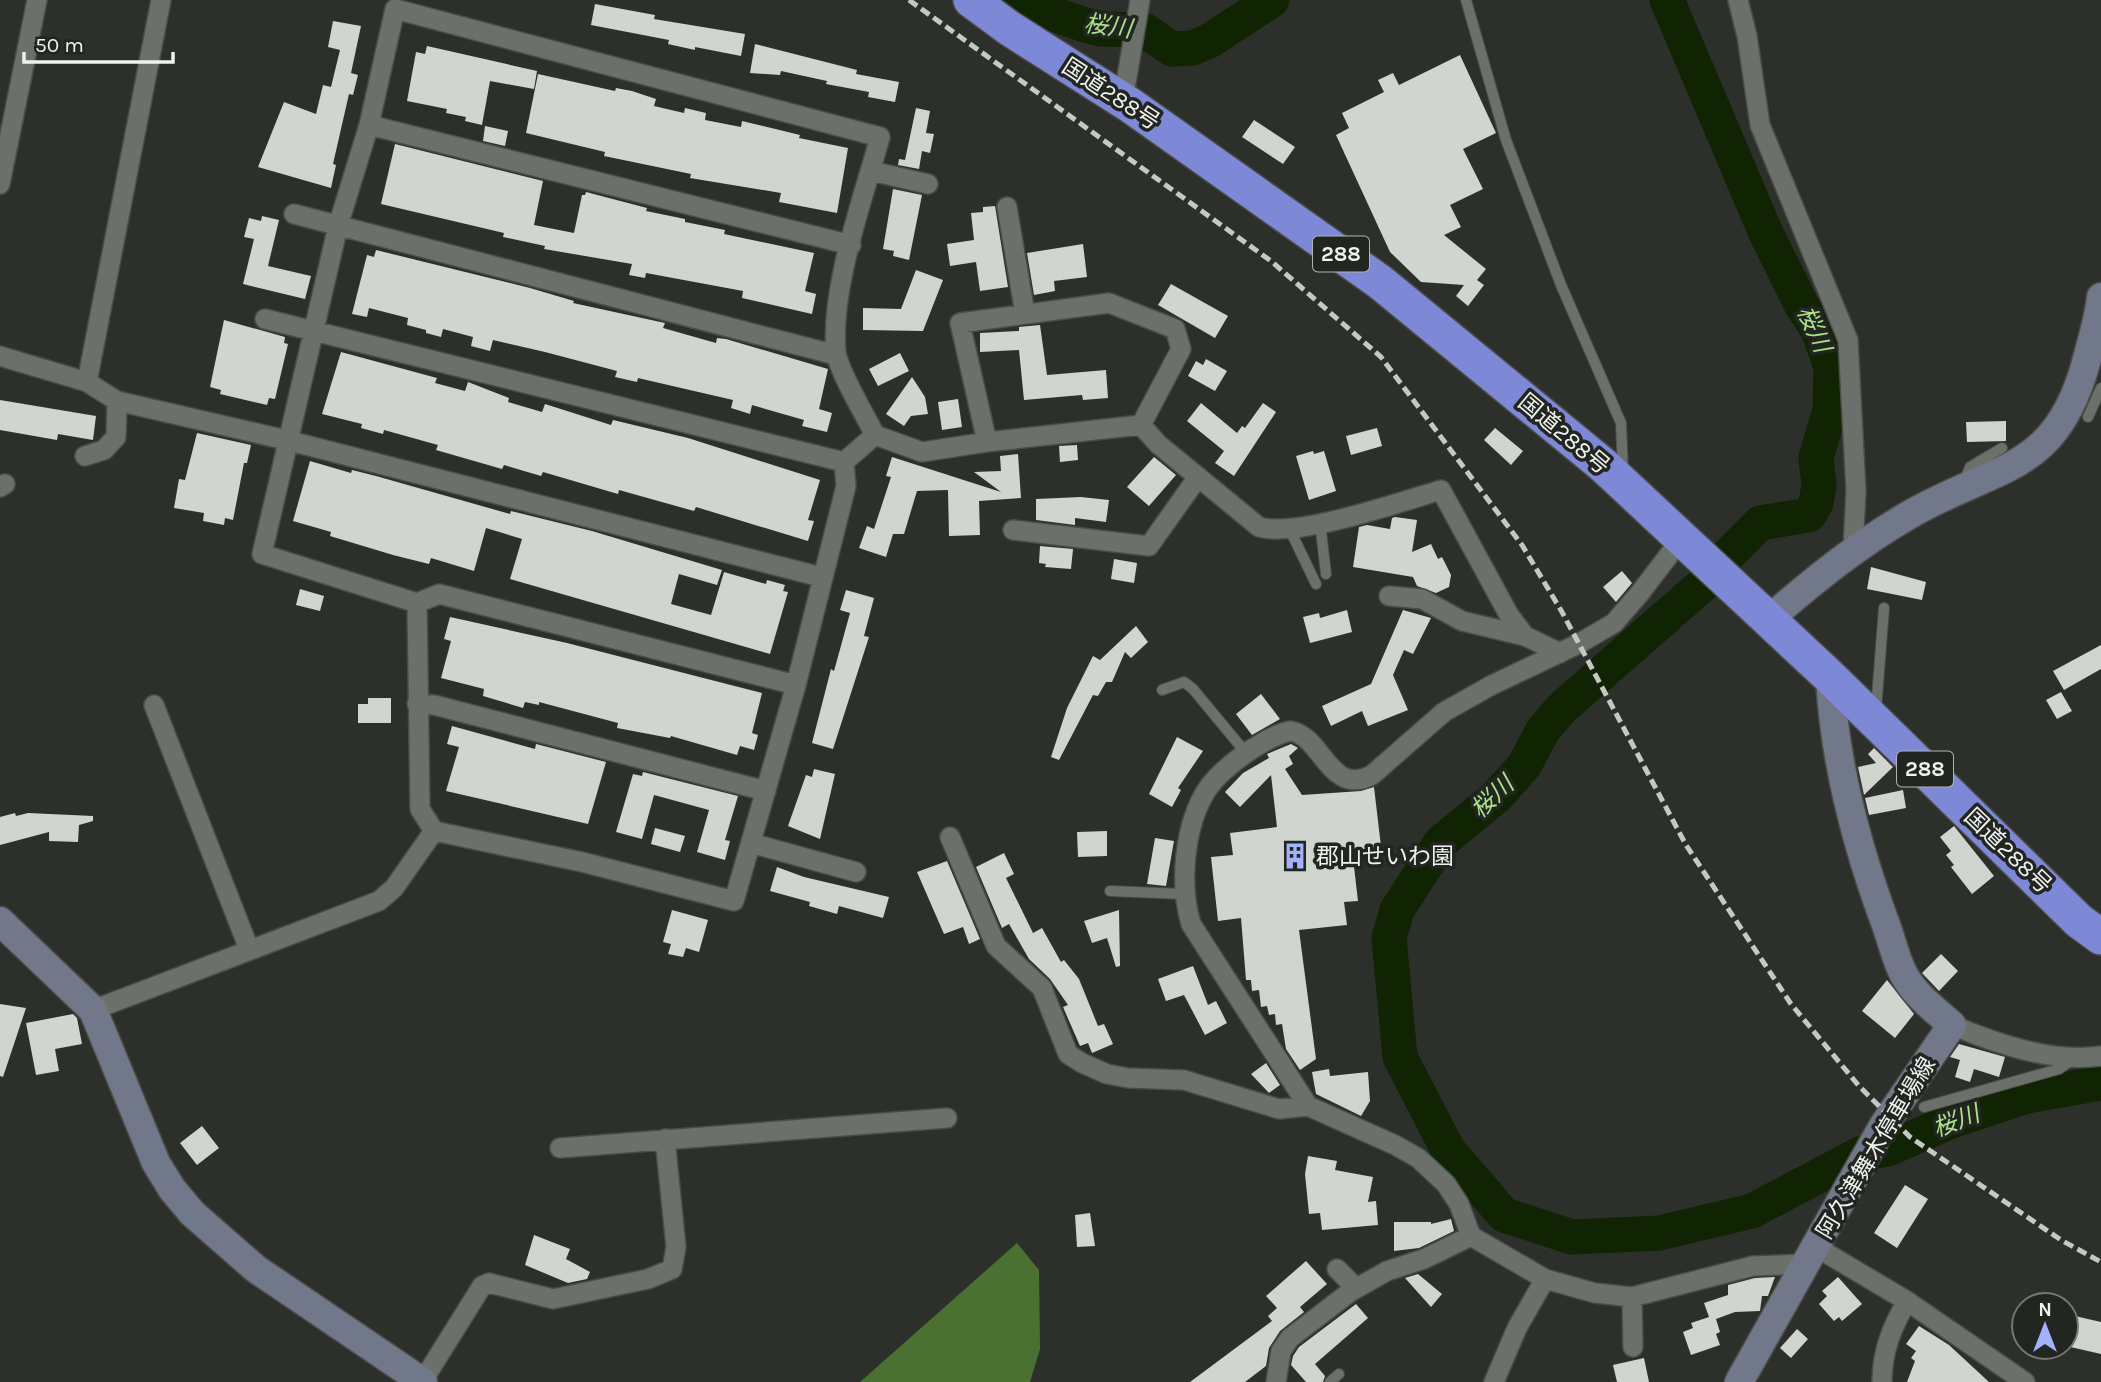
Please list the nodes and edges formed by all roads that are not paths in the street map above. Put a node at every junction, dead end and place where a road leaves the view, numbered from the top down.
1 (37, 0) edge
2 (160, 0) edge
3 (971, 0) edge
4 (1466, 0) edge
5 (1738, 0) edge
6 (1139, 4) edge
7 (1123, 100) junction
8 (369, 125) junction
9 (871, 171) junction
10 (0, 184) edge
11 (928, 184) dead end
12 (1007, 207) dead end
13 (294, 214) dead end
14 (338, 226) junction
15 (850, 245) junction
16 (2101, 297) edge
17 (1025, 314) junction
18 (265, 319) dead end
19 (314, 330) junction
20 (836, 355) junction
21 (0, 356) edge
22 (87, 382) junction
23 (2101, 388) edge
24 (117, 401) junction
25 (2088, 417) dead end
26 (1141, 425) junction
27 (875, 435) junction
28 (286, 440) junction
29 (987, 442) junction
30 (2003, 448) dead end
31 (85, 456) dead end
32 (844, 462) junction
33 (1198, 477) junction
34 (1622, 483) junction
35 (1962, 489) junction
36 (1320, 522) junction
37 (1289, 528) junction
38 (1013, 530) dead end
39 (1683, 539) junction
40 (1853, 549) junction
41 (1326, 573) dead end
42 (821, 577) junction
43 (1315, 584) dead end
44 (1390, 596) dead end
45 (417, 603) junction
46 (1884, 608) dead end
47 (1758, 611) junction
48 (1525, 636) junction
49 (1560, 653) junction
50 (1830, 677) junction
51 (796, 685) junction
52 (1162, 690) dead end
53 (417, 704) junction
54 (155, 705) dead end
55 (1875, 721) junction
56 (1246, 753) junction
57 (766, 791) junction
58 (434, 831) junction
59 (950, 837) dead end
60 (751, 843) junction
61 (856, 872) dead end
62 (1110, 891) dead end
63 (1184, 894) junction
64 (0, 921) edge
65 (2101, 937) edge
66 (249, 949) junction
67 (93, 1010) junction
68 (1952, 1025) junction
69 (2101, 1056) edge
70 (2076, 1057) junction
71 (1308, 1106) junction
72 (1924, 1107) dead end
73 (947, 1118) dead end
74 (666, 1139) junction
75 (559, 1148) dead end
76 (1471, 1236) junction
77 (1811, 1255) junction
78 (1337, 1269) dead end
79 (1545, 1279) junction
80 (1356, 1288) junction
81 (1632, 1297) junction
82 (1907, 1301) junction
83 (1633, 1347) dead end
84 (1339, 1374) dead end
85 (1279, 1381) edge
86 (422, 1382) edge
87 (1330, 1382) edge
88 (1494, 1382) edge
89 (1739, 1382) edge
90 (1882, 1382) edge
91 (2025, 1382) edge

1 - 10 street
2 - 22 street
3 - 7 highway, 国道288号 / 288
4 - 34 lane
5 - 40 street
6 - 7 street
7 - 34 highway, 国道288号 / 288
8 - 9 street
8 - 14 street
8 - 15 street
9 - 11 street
9 - 15 street
12 - 17 street
13 - 14 street
14 - 19 street
14 - 20 street
15 - 20 street
16 - 35 street
17 - 26 street
17 - 29 street
18 - 19 street
19 - 28 street
19 - 32 street
20 - 27 street
21 - 22 street
22 - 24 street
23 - 25 lane
24 - 28 street
24 - 31 street
26 - 29 street
26 - 33 street
27 - 29 street
27 - 32 street
28 - 42 street
28 - 45 street
30 - 35 lane
32 - 42 street
33 - 37 street
33 - 38 street
34 - 39 highway, 国道288号 / 288
35 - 40 street
36 - 37 street
36 - 41 lane
36 - 48 street
37 - 43 lane
39 - 47 highway, 国道288号 / 288
39 - 49 street
40 - 47 street
42 - 51 street
44 - 48 street
45 - 51 street
45 - 53 street
46 - 55 lane
47 - 50 highway, 国道288号 / 288
48 - 49 street
49 - 56 street
50 - 55 highway, 国道288号 / 288
50 - 68 street
51 - 57 street
52 - 56 lane
53 - 57 street
53 - 58 street
54 - 66 street
55 - 65 highway, 国道288号 / 288
56 - 63 street
57 - 60 street
58 - 60 street
58 - 66 street
59 - 71 street
60 - 61 street
62 - 63 lane
63 - 71 street
64 - 67 street
66 - 67 street
67 - 86 street
68 - 70 street
68 - 77 street, 阿久津舞木停車場線
69 - 70 street
70 - 72 lane
71 - 76 street
73 - 74 street
74 - 75 street
74 - 86 street
76 - 79 street
76 - 80 street
77 - 81 street
77 - 82 street
77 - 89 street, 阿久津舞木停車場線
78 - 80 street
79 - 81 street
79 - 88 street
80 - 85 street
81 - 83 street
82 - 90 street
82 - 91 street
84 - 87 lane

